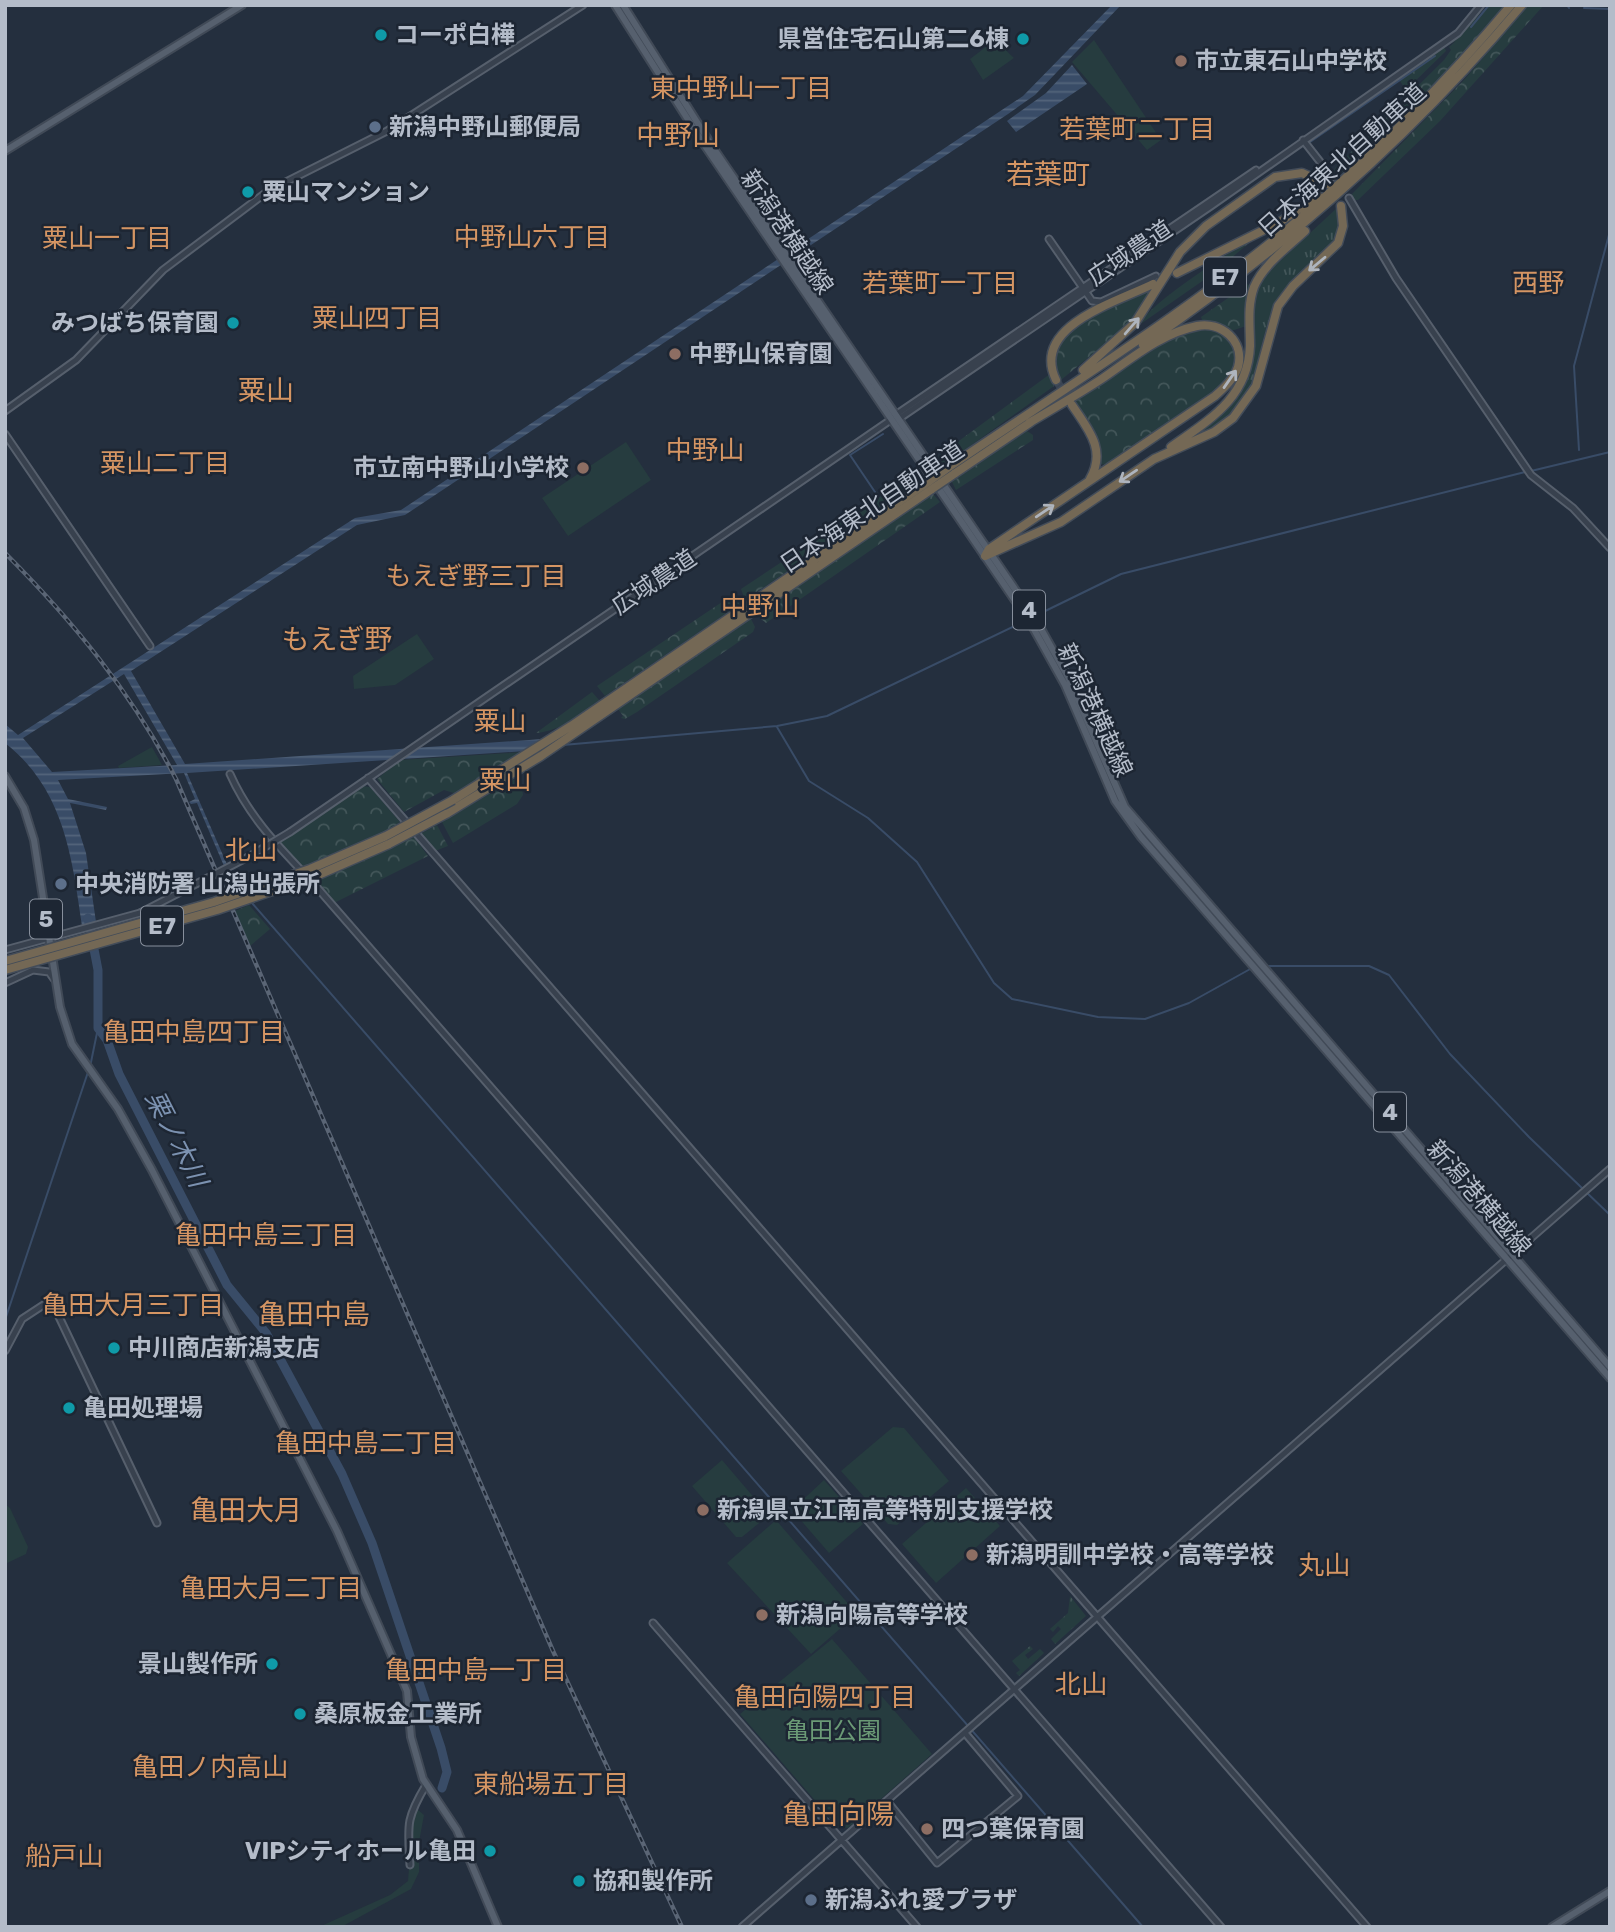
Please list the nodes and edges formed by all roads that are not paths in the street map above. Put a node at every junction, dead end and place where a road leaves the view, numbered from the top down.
1 (242, 5) edge
2 (583, 5) edge
3 (615, 5) edge
4 (623, 5) edge
5 (1482, 5) edge
6 (1511, 5) edge
7 (1522, 5) edge
8 (1411, 117) junction
9 (1303, 140) junction
10 (5, 151) edge
11 (1369, 168) junction
12 (1330, 181) joint
13 (1349, 198) dead end
14 (1341, 205) dead end
15 (1049, 239) dead end
16 (781, 253) junction
17 (1177, 273) dead end
18 (1155, 280) joint
19 (1083, 289) junction
20 (1056, 380) tunnel mouth
21 (1072, 405) tunnel mouth
22 (5, 411) edge
23 (896, 416) junction
24 (1026, 420) junction
25 (5, 434) edge
26 (1154, 459) junction
27 (1089, 481) junction
28 (1610, 548) edge
29 (989, 553) junction
30 (150, 646) dead end
31 (230, 774) dead end
32 (505, 774) junction
33 (5, 776) edge
34 (368, 778) junction
35 (387, 840) junction
36 (313, 872) junction
37 (49, 939) junction
38 (5, 950) edge
39 (5, 961) edge
40 (5, 970) edge
41 (56, 981) junction
42 (5, 983) edge
43 (1610, 1169) edge
44 (1510, 1258) junction
45 (5, 1351) edge
46 (1610, 1367) edge
47 (1610, 1378) edge
48 (157, 1523) dead end
49 (1098, 1618) junction
50 (653, 1623) dead end
51 (1016, 1690) junction
52 (965, 1733) junction
53 (426, 1784) junction
54 (887, 1801) junction
55 (842, 1841) junction
56 (410, 1865) dead end
57 (1610, 1891) edge
58 (498, 1927) edge
59 (742, 1927) edge
60 (918, 1927) edge
61 (1220, 1927) edge
62 (1367, 1927) edge
63 (1552, 1927) edge

1 - 10 main road
2 - 22 street
3 - 16 main road, 新潟港横越線 / 4
4 - 16 main road, 新潟港横越線 / 4
5 - 9 street, 広域農道
6 - 8 highway, 日本海東北自動車道 / E7
7 - 11 highway, 日本海東北自動車道 / E7
8 - 17 highway
8 - 24 highway, 日本海東北自動車道 / E7
9 - 12 street
9 - 19 street, 広域農道
11 - 24 highway, 日本海東北自動車道 / E7
11 - 26 highway
24 -> 12 highway
13 - 28 street
14 -> 26 highway
15 - 19 street
16 - 23 main road, 新潟港横越線 / 4
18 - 19 street
18 - 20 highway
19 - 23 street, 広域農道
21 - 27 highway
23 - 29 main road, 新潟港横越線 / 4
23 - 34 street, 広域農道
27 -> 24 highway
24 - 32 highway, 日本海東北自動車道 / E7, bridge
25 - 30 street
26 -> 29 highway
29 -> 27 highway
29 - 44 main road, 新潟港横越線 / 4
29 - 44 main road, 新潟港横越線 / 4
31 - 51 street
32 - 35 highway, 日本海東北自動車道 / E7, bridge
32 - 35 highway, 日本海東北自動車道 / E7, bridge
33 - 37 main road, 5
34 - 37 street, bridge
34 - 49 street
35 - 36 highway, 日本海東北自動車道 / E7
36 - 39 highway, 日本海東北自動車道 / E7, bridge
36 - 40 highway, 日本海東北自動車道 / E7, bridge
37 - 38 street
37 - 41 main road, 5
41 - 42 street
41 - 53 main road, 5
43 - 44 street
44 - 46 main road, 新潟港横越線 / 4
44 - 47 main road, 新潟港横越線 / 4
44 - 49 street
45 - 48 street
49 - 51 street
49 - 62 street
50 - 55 street
51 - 52 street
51 - 61 street
52 - 54 street
52 - 54 street
53 - 56 street
53 - 58 main road, 5
54 - 55 street
55 - 59 street
55 - 60 street
57 - 63 main road

